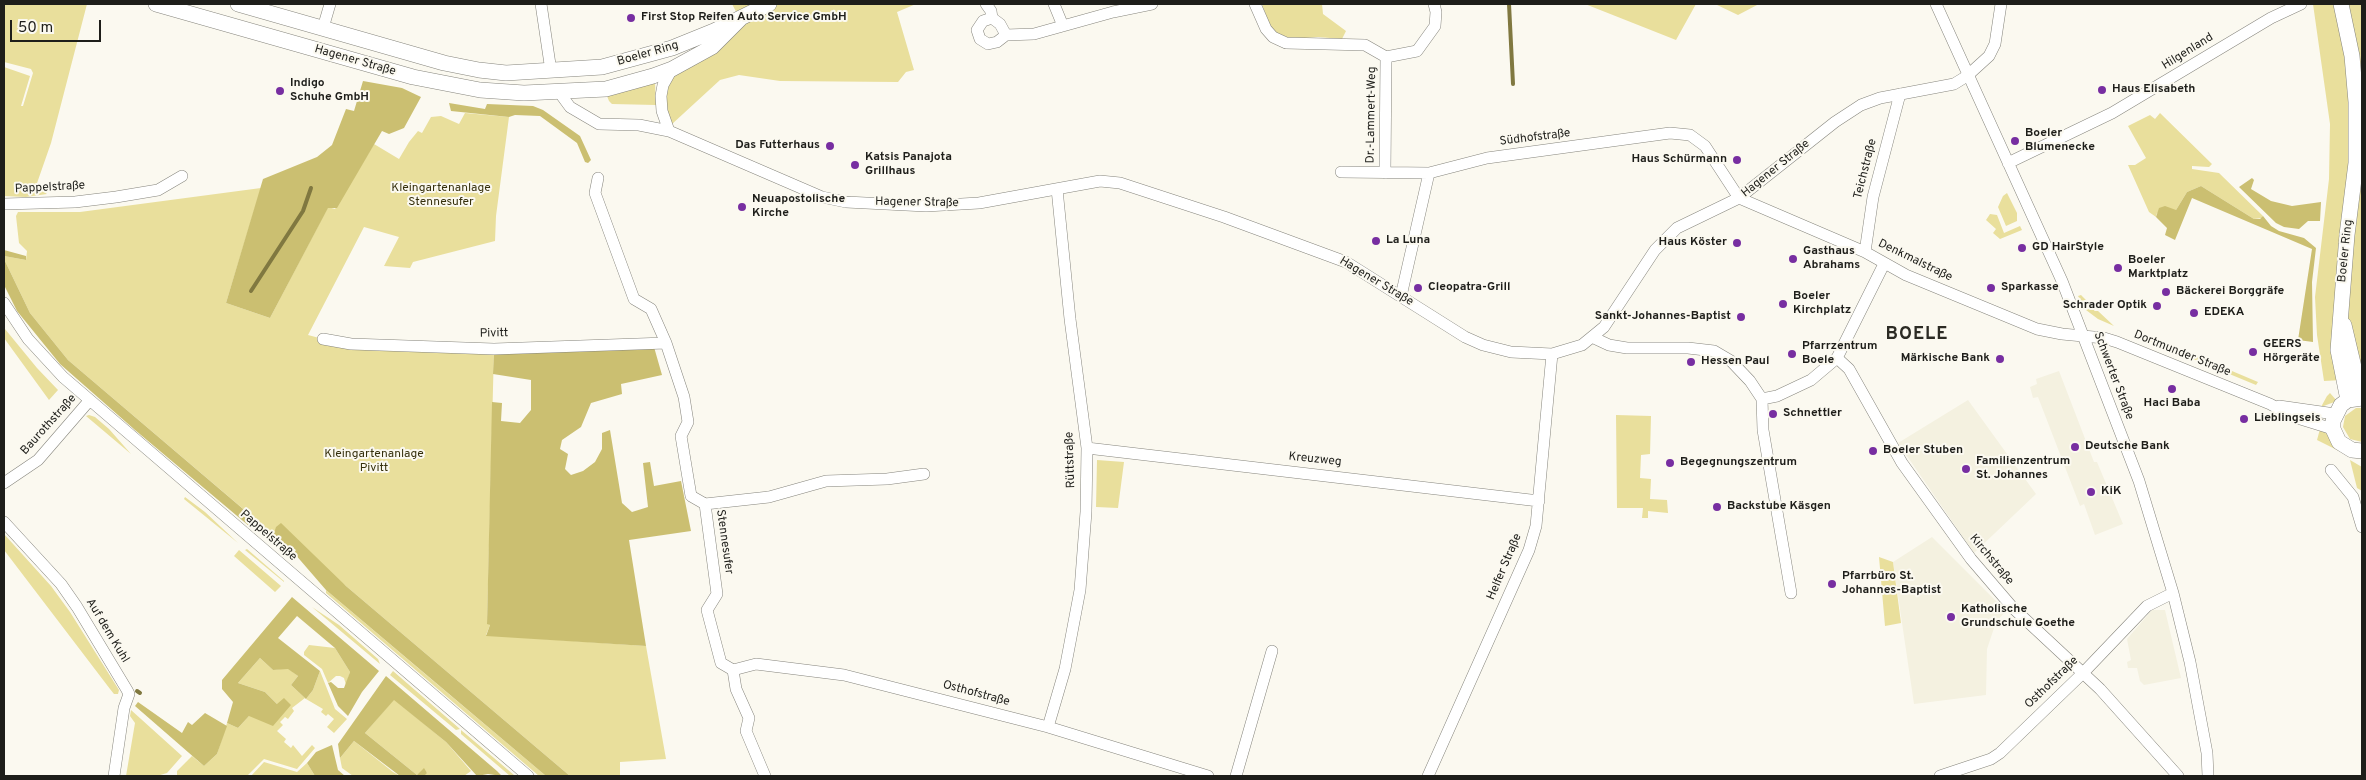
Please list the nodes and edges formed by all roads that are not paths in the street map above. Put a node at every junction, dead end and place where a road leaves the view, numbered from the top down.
1 (156, 4) edge
2 (238, 4) edge
3 (330, 4) edge
4 (541, 4) edge
5 (769, 4) edge
6 (986, 4) edge
7 (1054, 4) edge
8 (1152, 4) edge
9 (1255, 4) edge
10 (1434, 4) edge
11 (1936, 4) edge
12 (2001, 4) edge
13 (2301, 4) edge
14 (2341, 4) edge
15 (1112, 8) edge
16 (992, 18) junction
17 (740, 19) junction
18 (1063, 26) junction
19 (323, 28) junction
20 (1006, 35) junction
21 (1386, 57) junction
22 (672, 69) junction
23 (551, 72) junction
24 (1967, 76) junction
25 (559, 92) junction
26 (1900, 94) junction
27 (669, 131) junction
28 (2008, 163) junction
29 (1341, 172) dead end
30 (1385, 173) junction
31 (1429, 173) junction
32 (182, 176) dead end
33 (598, 178) dead end
34 (1057, 189) junction
35 (1739, 198) junction
36 (4, 204) edge
37 (1865, 252) junction
38 (1884, 264) junction
39 (1401, 296) junction
40 (4, 303) edge
41 (2082, 335) junction
42 (1594, 338) junction
43 (323, 339) dead end
44 (666, 343) junction
45 (1552, 354) junction
46 (1837, 358) junction
47 (2358, 397) edge
48 (1762, 399) junction
49 (89, 401) junction
50 (2270, 404) junction
51 (2335, 414) junction
52 (2333, 429) junction
53 (1087, 448) junction
54 (2362, 451) edge
55 (2331, 470) dead end
56 (924, 474) dead end
57 (4, 483) edge
58 (1540, 501) junction
59 (705, 504) junction
60 (4, 522) edge
61 (2362, 526) edge
62 (1791, 593) dead end
63 (2173, 593) junction
64 (1272, 651) dead end
65 (733, 670) junction
66 (2083, 673) junction
67 (1048, 727) junction
68 (114, 776) edge
69 (528, 776) edge
70 (765, 776) edge
71 (1208, 776) edge
72 (1236, 776) edge
73 (1428, 776) edge
74 (1940, 776) edge
75 (2178, 776) edge
76 (2208, 776) edge

1 - 25 main road, Hagener Straße
2 - 19 main road, Hagener Straße
3 - 19 street, Hagener Straße
4 - 23 street
5 - 17 main road, Boeler Ring
6 - 16 street
7 - 18 street
8 - 15 street
9 - 21 street, Dr.-Lammert-Weg
10 - 21 street, Dr.-Lammert-Weg
11 - 24 street, Schwerter Straße
12 - 24 street, Hagener Straße
13 - 28 street, Hilgenland
14 - 47 main road, Boeler Ring
15 - 18 street
16 - 20 street
16 - 20 street
17 - 22 main road, Boeler Ring
17 - 23 main road, Boeler Ring
18 - 20 street
19 - 23 main road, Hagener Straße
21 - 30 street, Dr.-Lammert-Weg
22 - 25 main road, Boeler Ring
22 - 27 street, Boeler Ring
23 - 25 main road, Hagener Straße
24 - 26 street, Hagener Straße
24 - 28 street, Schwerter Straße
25 - 27 street, Hagener Straße
26 - 35 street, Hagener Straße
26 - 37 street, Teichstraße
27 - 34 street, Hagener Straße
28 - 41 street, Schwerter Straße
29 - 30 street, Dr.-Lammert-Weg
30 - 31 street, Dr.-Lammert-Weg
31 - 35 street, Südhofstraße
31 - 39 street
32 - 36 street, Pappelstraße
33 - 44 street, Stennesufer
34 - 39 street, Hagener Straße
34 - 53 street, Rüttstraße
35 - 37 street, Denkmalstraße
35 - 42 street, Hagener Straße
37 - 38 street, Denkmalstraße
38 - 41 street, Denkmalstraße
38 - 46 street
39 - 45 street, Hagener Straße
40 - 49 street, Pappelstraße
41 - 50 street, Dortmunder Straße
41 - 63 street, Schwerter Straße
42 - 45 street, Hagener Straße
42 - 48 street
43 - 44 street, Pivitt
44 - 59 street, Stennesufer
45 - 58 street, Helfer Straße
46 - 48 street
46 - 66 street, Kirchstraße
47 - 51 main road
48 - 62 street
49 - 57 street, Baurothstraße
49 - 69 street, Pappelstraße
50 - 51 street, Dortmunder Straße
50 - 52 street, Dortmunder Straße
51 - 52 main road
52 - 54 main road
53 - 58 street, Kreuzweg
53 - 67 street, Rüttstraße
55 - 61 street
56 - 59 street
58 - 73 street, Helfer Straße
59 - 65 street, Stennesufer
60 - 68 street, Auf dem Kuhl
63 - 66 street, Osthofstraße
63 - 76 street, Schwerter Straße
64 - 72 street
65 - 67 street, Osthofstraße
65 - 70 street
66 - 74 street, Osthofstraße
66 - 75 street, Kirchstraße
67 - 71 street, Osthofstraße

